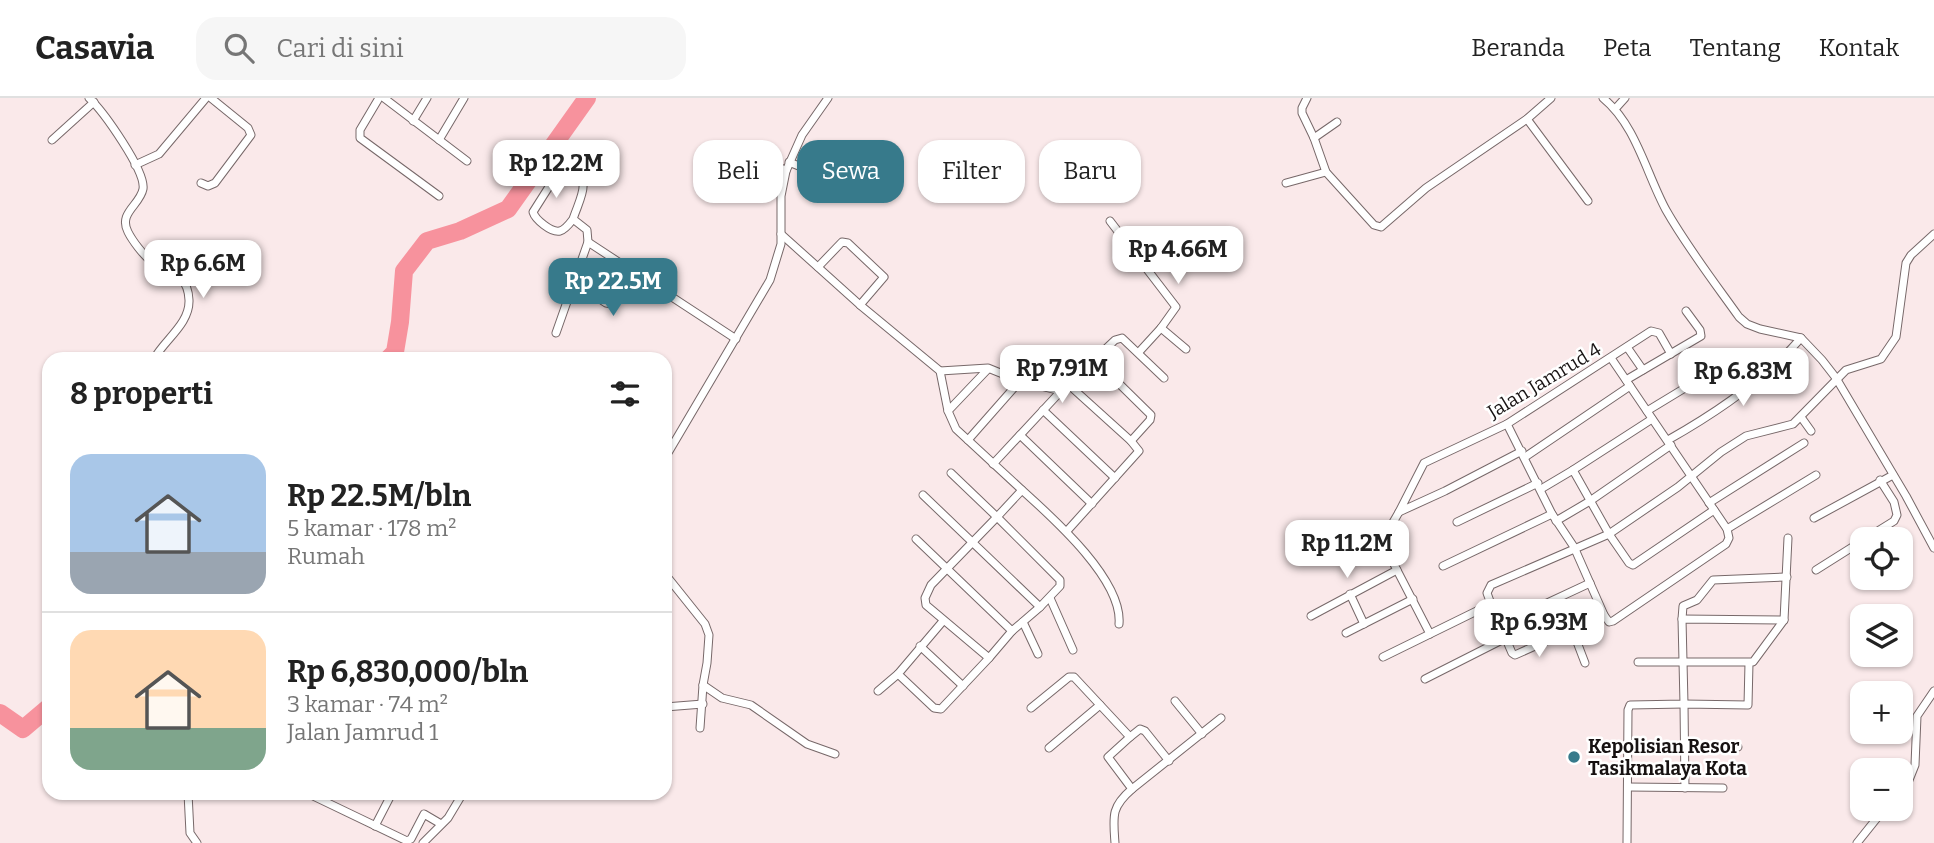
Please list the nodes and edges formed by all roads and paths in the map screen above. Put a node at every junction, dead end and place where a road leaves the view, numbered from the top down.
1 (209, 98) edge
2 (382, 98) edge
3 (427, 98) edge
4 (464, 98) edge
5 (828, 98) edge
6 (1307, 98) edge
7 (1550, 98) edge
8 (1603, 98) edge
9 (1625, 98) edge
10 (93, 102) edge
11 (1616, 108) junction
12 (1527, 119) junction
13 (413, 121) junction
14 (1337, 122) dead end
15 (1314, 138) junction
16 (52, 139) dead end
17 (439, 140) junction
18 (467, 161) dead end
19 (789, 162) junction
20 (135, 165) junction
21 (797, 165) edge
22 (783, 169) edge
23 (786, 171) junction
24 (1326, 172) junction
25 (201, 183) dead end
26 (1286, 183) dead end
27 (439, 196) dead end
28 (1588, 201) dead end
29 (573, 219) junction
30 (1110, 221) dead end
31 (781, 234) junction
32 (1934, 234) edge
33 (588, 242) junction
34 (818, 267) junction
35 (636, 273) junction
36 (575, 283) junction
37 (860, 305) junction
38 (1686, 311) dead end
39 (1161, 328) junction
40 (556, 334) dead end
41 (1801, 338) junction
42 (736, 339) junction
43 (1627, 347) junction
44 (1186, 349) dead end
45 (159, 352) edge
46 (1139, 352) junction
47 (1671, 354) junction
48 (1611, 358) junction
49 (1095, 359) junction
50 (1731, 360) dead end
51 (988, 368) junction
52 (1643, 370) junction
53 (940, 371) junction
54 (1836, 377) junction
55 (1164, 378) dead end
56 (1020, 381) junction
57 (1628, 383) junction
58 (1069, 385) junction
59 (1061, 391) junction
60 (1043, 410) junction
61 (948, 411) junction
62 (1647, 411) junction
63 (1801, 417) junction
64 (1652, 419) junction
65 (1507, 424) junction
66 (1811, 431) dead end
67 (1020, 435) junction
68 (968, 440) junction
69 (1131, 441) junction
70 (1670, 442) junction
71 (1804, 443) dead end
72 (672, 446) edge
73 (1524, 454) junction
74 (993, 464) junction
75 (1573, 470) junction
76 (951, 474) dead end
77 (1816, 475) dead end
78 (1893, 475) junction
79 (1690, 476) junction
80 (1115, 478) junction
81 (1880, 480) junction
82 (1540, 486) junction
83 (1022, 490) junction
84 (923, 495) dead end
85 (1590, 501) junction
86 (1092, 505) junction
87 (1712, 506) junction
88 (1399, 512) junction
89 (997, 517) junction
90 (1554, 517) junction
91 (1814, 518) dead end
92 (1457, 522) dead end
93 (1885, 527) edge
94 (1727, 529) junction
95 (1067, 531) junction
96 (1609, 534) junction
97 (1788, 538) dead end
98 (916, 539) dead end
99 (974, 542) junction
100 (1574, 547) junction
101 (1934, 548) edge
102 (1850, 549) edge
103 (1443, 566) dead end
104 (949, 568) junction
105 (1397, 570) junction
106 (1815, 570) dead end
107 (1787, 577) junction
108 (672, 583) edge
109 (1590, 583) junction
110 (1349, 594) junction
111 (1050, 598) junction
112 (1413, 599) junction
113 (1491, 604) junction
114 (1040, 607) junction
115 (1604, 615) junction
116 (1311, 616) dead end
117 (1682, 619) junction
118 (1784, 620) junction
119 (943, 621) junction
120 (1023, 622) junction
121 (1119, 624) dead end
122 (1364, 624) junction
123 (1500, 625) junction
124 (1572, 629) junction
125 (1012, 631) junction
126 (1346, 633) dead end
127 (1430, 634) junction
128 (1506, 638) junction
129 (920, 646) junction
130 (1073, 650) dead end
131 (1038, 654) dead end
132 (1383, 657) dead end
133 (989, 658) junction
134 (1638, 662) dead end
135 (1682, 662) junction
136 (1586, 663) dead end
137 (1749, 663) junction
138 (898, 674) junction
139 (1425, 679) dead end
140 (703, 685) junction
141 (963, 686) junction
142 (878, 691) dead end
143 (1934, 691) edge
144 (1175, 701) dead end
145 (703, 704) junction
146 (1684, 704) junction
147 (1100, 705) junction
148 (672, 706) edge
149 (1031, 708) dead end
150 (1221, 718) dead end
151 (700, 728) dead end
152 (1202, 734) junction
153 (1130, 737) junction
154 (1628, 746) junction
155 (1684, 746) junction
156 (1738, 747) dead end
157 (1049, 748) dead end
158 (835, 754) dead end
159 (1168, 761) junction
160 (1913, 770) edge
161 (1628, 787) junction
162 (1685, 788) junction
163 (1723, 788) dead end
164 (1132, 789) junction
165 (188, 800) edge
166 (322, 800) edge
167 (388, 800) edge
168 (460, 800) edge
169 (1875, 821) edge
170 (442, 824) junction
171 (375, 825) junction
172 (197, 843) edge
173 (424, 843) edge
174 (1115, 843) edge
175 (1627, 843) edge
176 (1857, 843) edge

1 - 20 street
1 - 25 street
2 - 13 street
2 - 27 street
3 - 13 street
4 - 17 street
5 - 19 street
6 - 15 street
7 - 12 street
8 - 11 street
9 - 11 street
10 - 16 street
10 - 20 street
11 - 41 street
12 - 24 street
12 - 28 street
13 - 17 street
14 - 15 street
15 - 24 street
17 - 18 street
19 - 21 street
19 - 23 street
20 - 45 street
22 - 23 street
23 - 31 street
24 - 26 street
29 - 29 street
29 - 33 street
30 - 39 street
31 - 34 street
31 - 42 street
32 - 54 street
33 - 35 street
33 - 36 street
34 - 37 street
34 - 37 street
35 - 36 street
35 - 42 street
36 - 40 street
37 - 53 street
38 - 47 street
39 - 44 street
39 - 46 street
41 - 54 street
41 - 70 street
42 - 72 street
43 - 47 street, Jalan Jamrud 4
43 - 48 street, Jalan Jamrud 4
43 - 52 street
46 - 49 street
46 - 55 street
47 - 52 street
48 - 57 street
48 - 65 street, Jalan Jamrud 4
49 - 58 street
49 - 69 street
50 - 62 street
51 - 53 street
51 - 56 street
51 - 61 street
52 - 57 street
53 - 61 street
54 - 63 street
54 - 78 street
56 - 59 street
56 - 68 street
57 - 62 street
57 - 73 street
58 - 59 street
58 - 69 street
59 - 60 street
60 - 67 street
60 - 80 street
61 - 68 street
62 - 64 street
63 - 66 street
63 - 79 street
64 - 70 street
64 - 75 street
65 - 73 street
65 - 88 street, Jalan Jamrud 4
67 - 74 street
67 - 86 street
68 - 74 street
69 - 80 street
70 - 79 street
70 - 85 street
71 - 87 street
73 - 82 street
73 - 88 street
74 - 83 street
75 - 82 street
75 - 85 street
76 - 89 street
77 - 94 street
78 - 81 street
78 - 101 street
79 - 87 street
79 - 96 street
80 - 86 street
81 - 91 street
81 - 93 street
82 - 90 street
82 - 92 street
83 - 89 street
83 - 95 street
84 - 99 street
85 - 90 street
85 - 96 street
86 - 95 street
87 - 94 street
87 - 96 street
88 - 105 street
89 - 99 street
89 - 111 street
90 - 100 street
90 - 103 street
94 - 115 street
95 - 121 street
96 - 100 street
97 - 107 street
98 - 104 street
99 - 104 street
99 - 114 street
100 - 109 street
100 - 113 street
102 - 106 street
104 - 119 street
104 - 125 street
105 - 110 street
105 - 112 street
107 - 117 street
107 - 118 street
108 - 140 street
109 - 115 street
109 - 123 street
110 - 116 street
110 - 122 street
111 - 114 street
111 - 130 street
112 - 122 street
112 - 127 street
113 - 123 street
113 - 127 street
114 - 120 street
115 - 124 street
117 - 118 street
117 - 135 street
118 - 137 street
119 - 129 street
119 - 133 street
120 - 125 street
120 - 131 street
122 - 126 street
123 - 128 street
124 - 128 street
124 - 136 street
125 - 133 street
127 - 132 street
128 - 139 street
129 - 138 street
129 - 141 street
133 - 141 street
134 - 135 street
135 - 137 street
135 - 146 street
137 - 146 street
138 - 141 street
138 - 142 street
140 - 145 street
140 - 158 street
143 - 160 street
144 - 152 street
145 - 148 street
145 - 151 street
146 - 154 street
146 - 155 street
147 - 149 street
147 - 153 street
147 - 157 street
150 - 152 street
152 - 159 street
153 - 159 street
153 - 164 street
154 - 155 street
154 - 161 street
155 - 156 street
155 - 162 street
159 - 164 street
161 - 162 street
161 - 175 street
162 - 163 street
164 - 174 street
165 - 172 street
166 - 171 street
167 - 171 street
168 - 170 street
169 - 176 street
170 - 171 street
170 - 173 street

